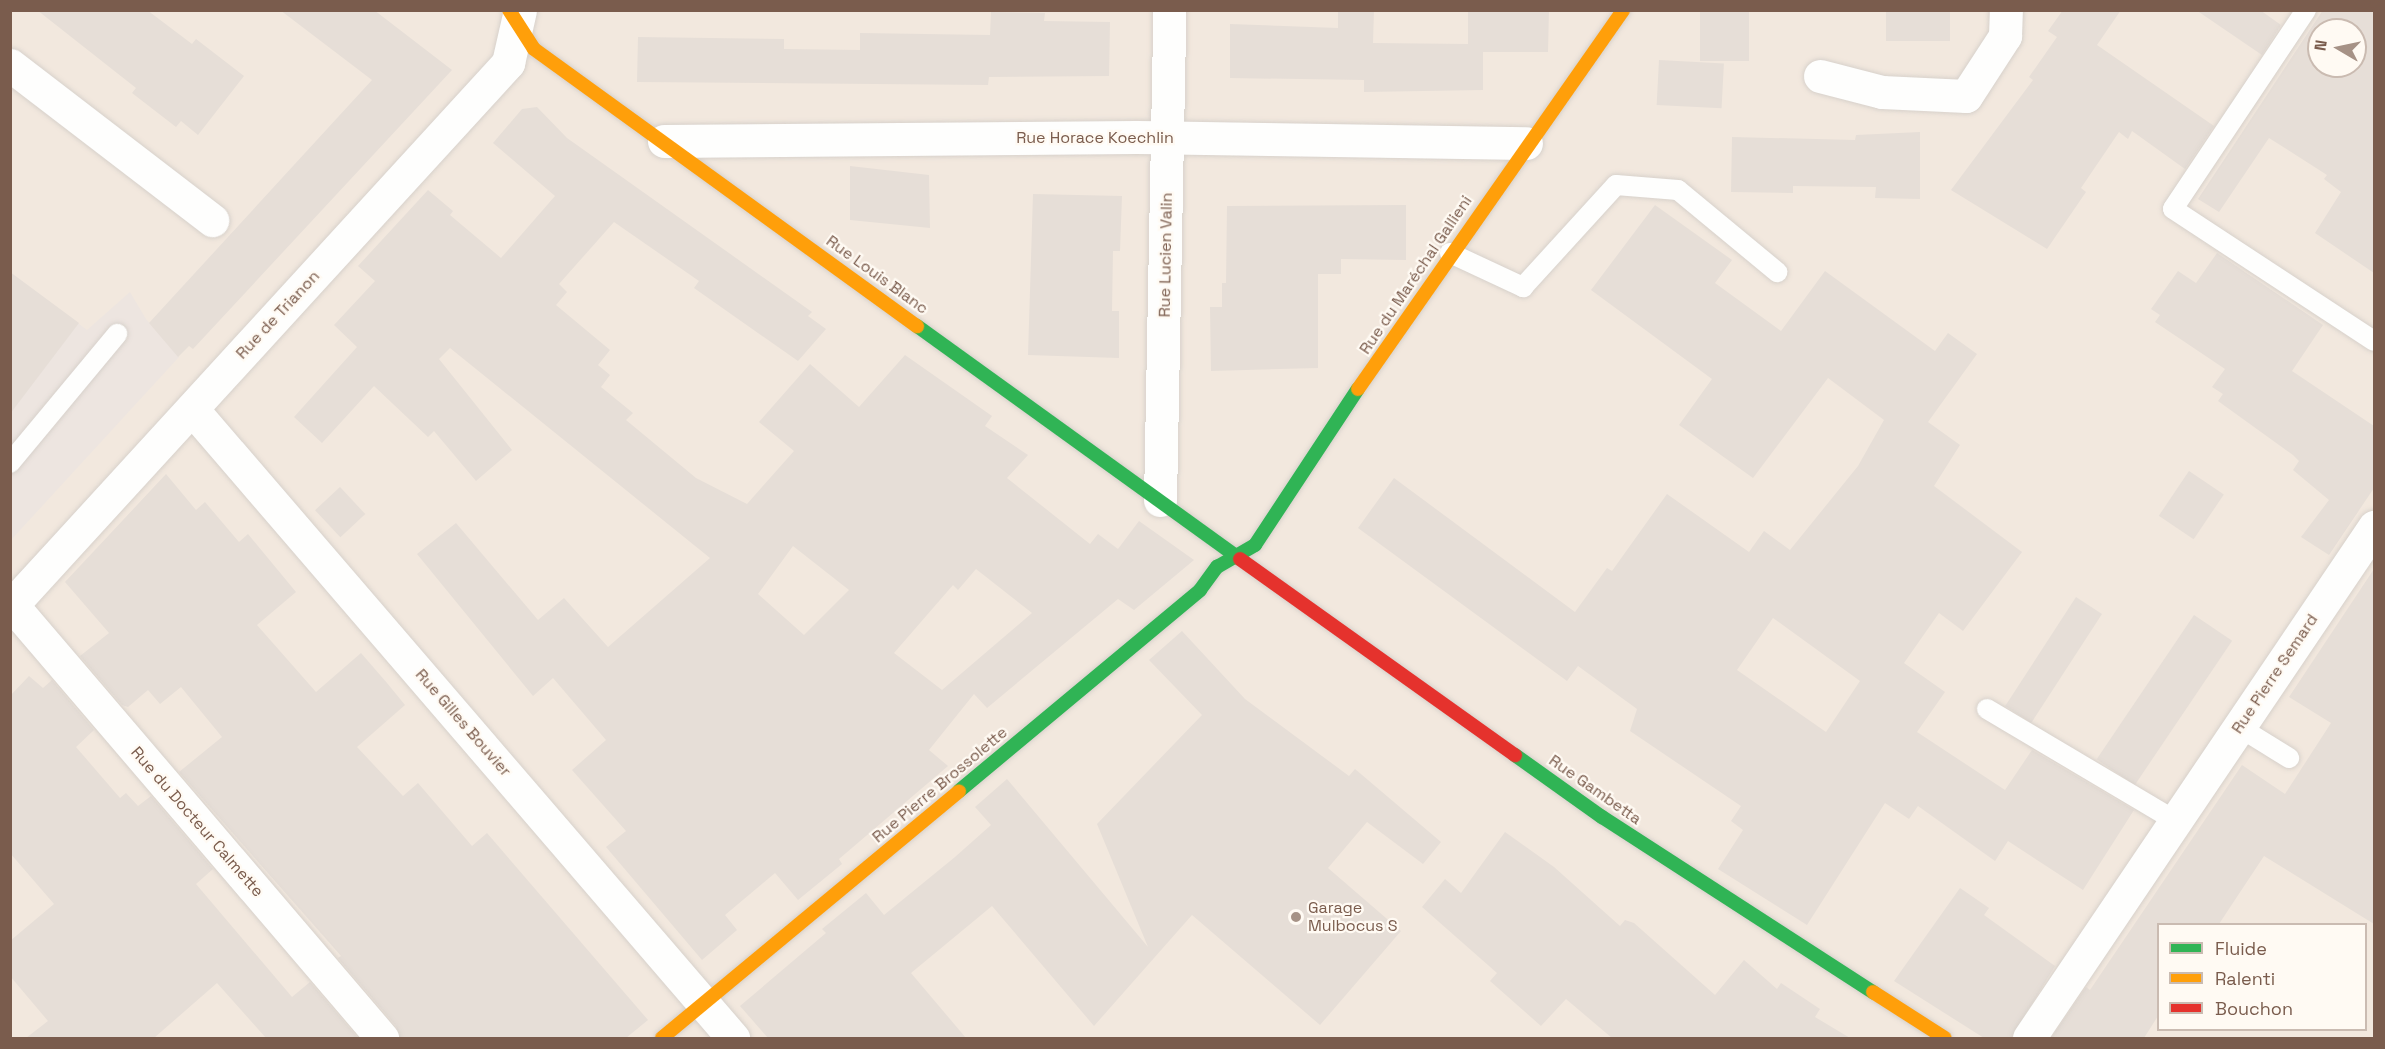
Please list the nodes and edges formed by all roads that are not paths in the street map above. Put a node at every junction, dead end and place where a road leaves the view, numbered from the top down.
1 (1169, 10) edge
2 (1623, 10) edge
3 (2006, 10) edge
4 (2306, 10) edge
5 (515, 15) edge
6 (10, 65) edge
7 (1820, 76) dead end
8 (1168, 139) junction
9 (664, 141) junction
10 (1526, 143) junction
11 (212, 220) dead end
12 (1450, 253) junction
13 (1777, 272) dead end
14 (117, 334) dead end
15 (2374, 341) edge
16 (192, 409) junction
17 (10, 463) edge
18 (1160, 500) junction
19 (2374, 527) edge
20 (1237, 555) junction
21 (11, 606) edge
22 (1987, 709) dead end
23 (2239, 727) junction
24 (2289, 758) dead end
25 (2175, 821) junction
26 (704, 1004) junction
27 (382, 1038) edge
28 (662, 1038) edge
29 (733, 1038) edge
30 (1945, 1038) edge
31 (2029, 1038) edge

1 - 8 street, Rue Lucien Valin
2 - 10 street, Rue du Maréchal Gallieni
3 - 7 street
4 - 15 lane
5 - 9 street, Rue Louis Blanc
5 - 16 street, Rue de Trianon
6 - 11 street
8 - 9 street, Rue Horace Koechlin
8 - 10 street, Rue Horace Koechlin
8 - 18 street, Rue Lucien Valin
9 - 18 street, Rue Louis Blanc
10 - 12 street, Rue du Maréchal Gallieni
12 - 13 lane
12 - 20 street, Rue du Maréchal Gallieni
14 - 17 lane
16 - 21 street, Rue de Trianon
16 - 26 street, Rue Gilles Bouvier
18 - 20 street, Rue Louis Blanc
19 - 23 street, Rue Pierre Semard
20 - 26 street, Rue Pierre Brossolette
20 - 30 street, Rue Gambetta
21 - 27 street, Rue du Docteur Calmette
22 - 25 lane
23 - 24 lane
23 - 25 street, Rue Pierre Semard
25 - 31 street, Rue Pierre Semard
26 - 28 street, Rue Pierre Brossolette
26 - 29 street, Rue Gilles Bouvier

